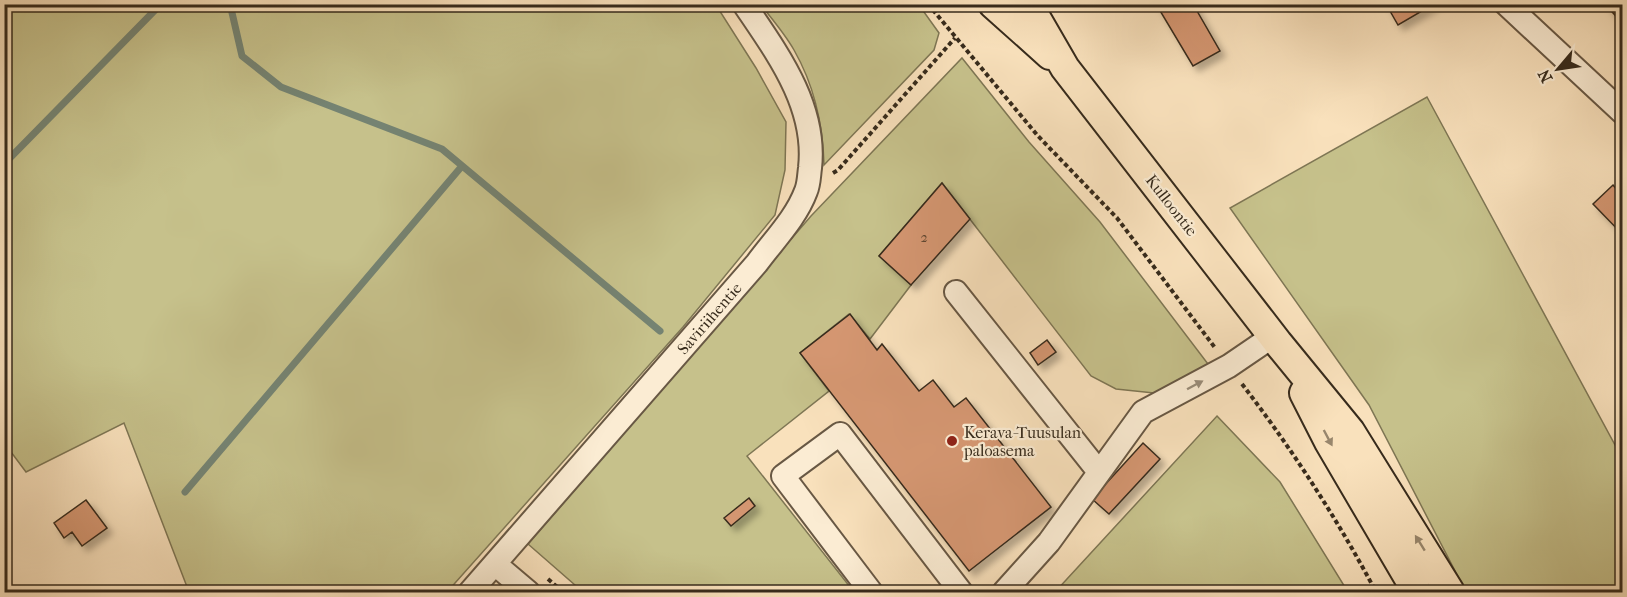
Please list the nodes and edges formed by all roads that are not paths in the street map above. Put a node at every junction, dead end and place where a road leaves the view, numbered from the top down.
1 (744, 4) edge
2 (993, 4) edge
3 (1028, 4) edge
4 (1506, 4) edge
5 (1065, 68) junction
6 (1623, 112) edge
7 (956, 292) dead end
8 (1276, 340) junction
9 (1099, 472) junction
10 (495, 564) junction
11 (470, 592) edge
12 (528, 592) edge
13 (871, 592) edge
14 (961, 592) edge
15 (1004, 592) edge
16 (1417, 592) edge
17 (1450, 592) edge

1 - 10 street, Saviriihentie
2 - 5 main road, Kulloontie
3 - 5 main road, Kulloontie
4 - 6 street
5 - 8 main road, Kulloontie
7 - 9 street
9 -> 8 street
8 -> 16 main road, Kulloontie
17 -> 8 main road, Kulloontie
9 - 15 street
10 - 11 street, Saviriihentie
10 - 12 street
13 - 14 street

